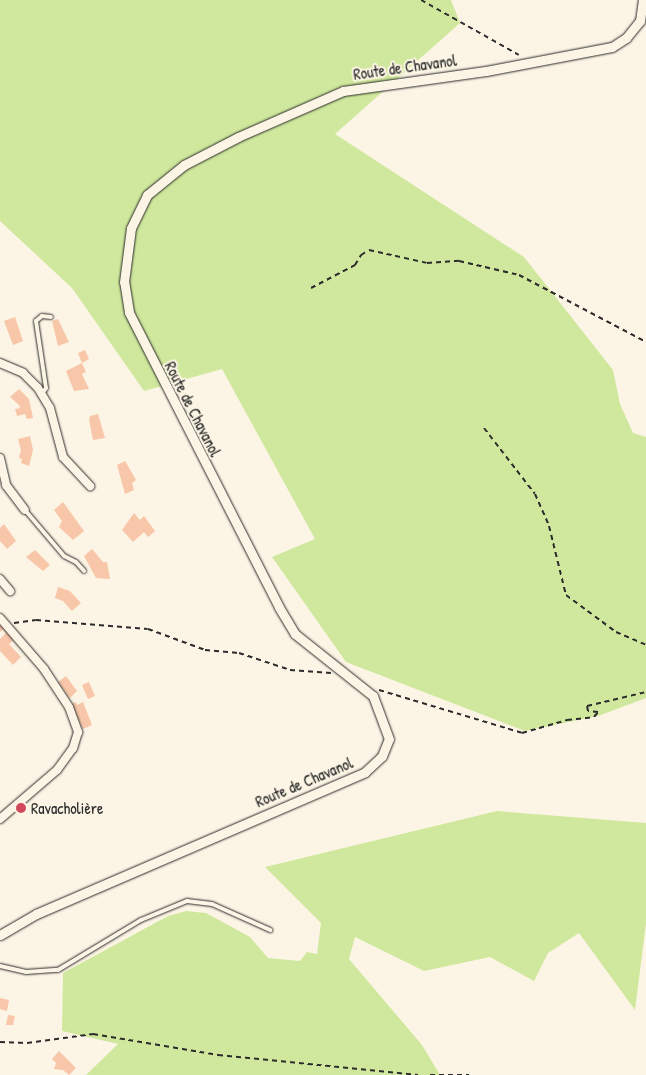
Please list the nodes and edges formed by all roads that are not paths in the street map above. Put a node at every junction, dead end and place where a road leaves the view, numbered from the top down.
1 (643, 0) edge
2 (51, 317) dead end
3 (0, 363) edge
4 (42, 394) junction
5 (0, 458) edge
6 (90, 486) dead end
7 (25, 510) joint
8 (84, 571) dead end
9 (0, 579) edge
10 (10, 591) dead end
11 (0, 618) edge
12 (0, 819) edge
13 (270, 930) dead end
14 (0, 934) edge
15 (0, 966) edge

1 - 14 street, Route de Chavanol
2 - 4 lane
3 - 4 street
4 - 6 street
5 - 7 street
7 - 8 lane
9 - 10 street
11 - 12 street
13 - 15 lane

